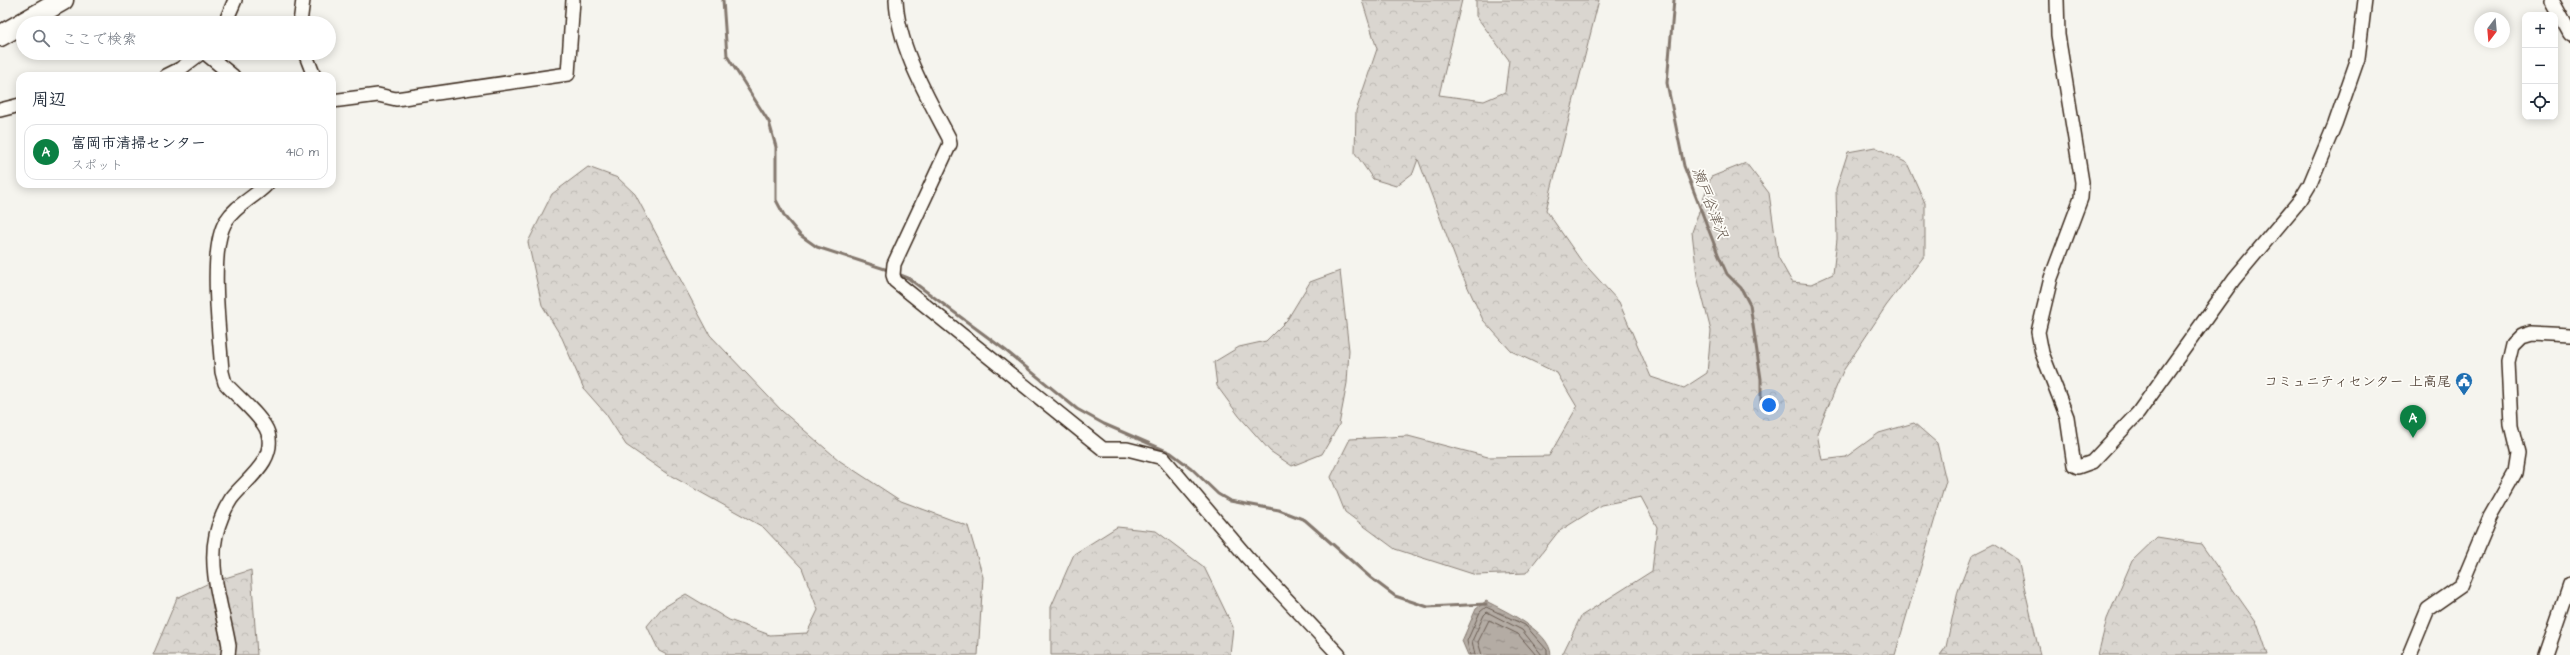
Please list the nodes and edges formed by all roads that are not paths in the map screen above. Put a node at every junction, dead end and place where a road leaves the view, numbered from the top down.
1 (64, 0) edge
2 (235, 0) edge
3 (303, 0) edge
4 (573, 0) edge
5 (896, 0) edge
6 (2057, 0) edge
7 (2365, 0) edge
8 (2552, 0) edge
9 (36, 16) edge
10 (228, 16) edge
11 (301, 16) edge
12 (16, 27) edge
13 (2570, 33) edge
14 (0, 36) edge
15 (192, 60) edge
16 (214, 60) edge
17 (308, 60) edge
18 (174, 72) edge
19 (229, 72) edge
20 (312, 72) edge
21 (336, 100) edge
22 (16, 106) edge
23 (0, 110) edge
24 (262, 188) edge
25 (2570, 335) edge
26 (2570, 585) edge
27 (228, 655) edge
28 (1339, 655) edge
29 (2409, 655) edge
30 (2546, 655) edge

1 - 9 main road
2 - 10 street
3 - 11 street
4 - 21 street
5 - 28 street
6 - 7 street
8 - 13 street
12 - 14 main road
15 - 18 street
16 - 19 street
17 - 20 street
22 - 23 street
24 - 27 street
25 - 29 street
26 - 30 street

